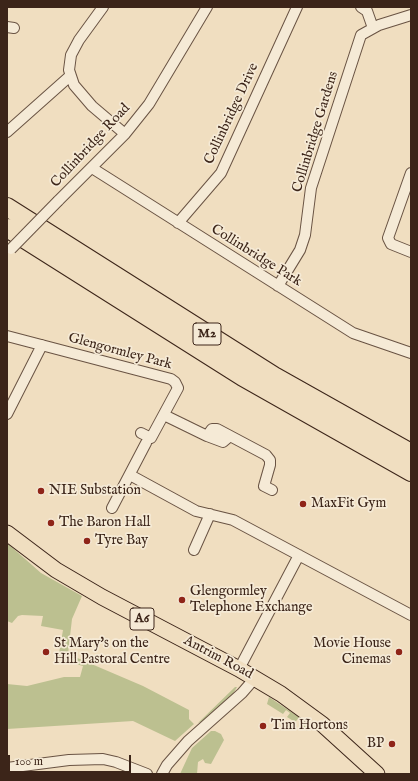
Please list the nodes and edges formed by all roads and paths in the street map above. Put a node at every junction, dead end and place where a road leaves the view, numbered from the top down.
1 (103, 7) edge
2 (207, 7) edge
3 (297, 7) edge
4 (362, 7) edge
5 (411, 15) edge
6 (373, 28) junction
7 (70, 76) junction
8 (7, 132) edge
9 (125, 134) junction
10 (92, 168) junction
11 (411, 173) edge
12 (7, 207) edge
13 (178, 223) junction
14 (7, 228) edge
15 (9, 251) edge
16 (411, 252) edge
17 (278, 286) junction
18 (7, 336) edge
19 (42, 345) junction
20 (411, 353) edge
21 (7, 414) edge
22 (164, 415) junction
23 (141, 433) dead end
24 (146, 443) dead end
25 (411, 453) edge
26 (411, 472) edge
27 (130, 475) junction
28 (272, 490) dead end
29 (112, 508) dead end
30 (210, 514) junction
31 (7, 533) edge
32 (194, 550) dead end
33 (299, 555) junction
34 (411, 615) edge
35 (240, 669) junction
36 (255, 678) junction
37 (7, 768) edge
38 (147, 774) edge
39 (162, 774) edge
40 (376, 774) edge

1 - 7 street
2 - 9 street, Collinbridge Road
3 - 13 street, Collinbridge Drive
4 - 6 street
5 - 6 street, Collinbridge Gardens
6 - 17 street, Collinbridge Gardens
7 - 8 street
7 - 9 street
9 - 10 street, Collinbridge Road
10 - 13 street, Collinbridge Park
10 - 15 street, Collinbridge Road, bridge
11 - 16 street
12 - 25 highway, M2
13 - 17 street, Collinbridge Park
14 - 26 highway, M2
17 - 20 street, Collinbridge Park
18 - 19 street, Glengormley Park
19 - 21 street
19 - 22 street, Glengormley Park
22 - 23 street, Glengormley Park
22 - 28 street
24 - 27 street
27 - 29 street
27 - 30 street
30 - 32 street
30 - 33 street
31 - 35 main road, Antrim Road / A6
33 - 34 street
33 - 35 street
35 - 36 main road, Antrim Road / A6
36 - 39 street
36 - 40 main road, Antrim Road / A6
37 - 38 street

